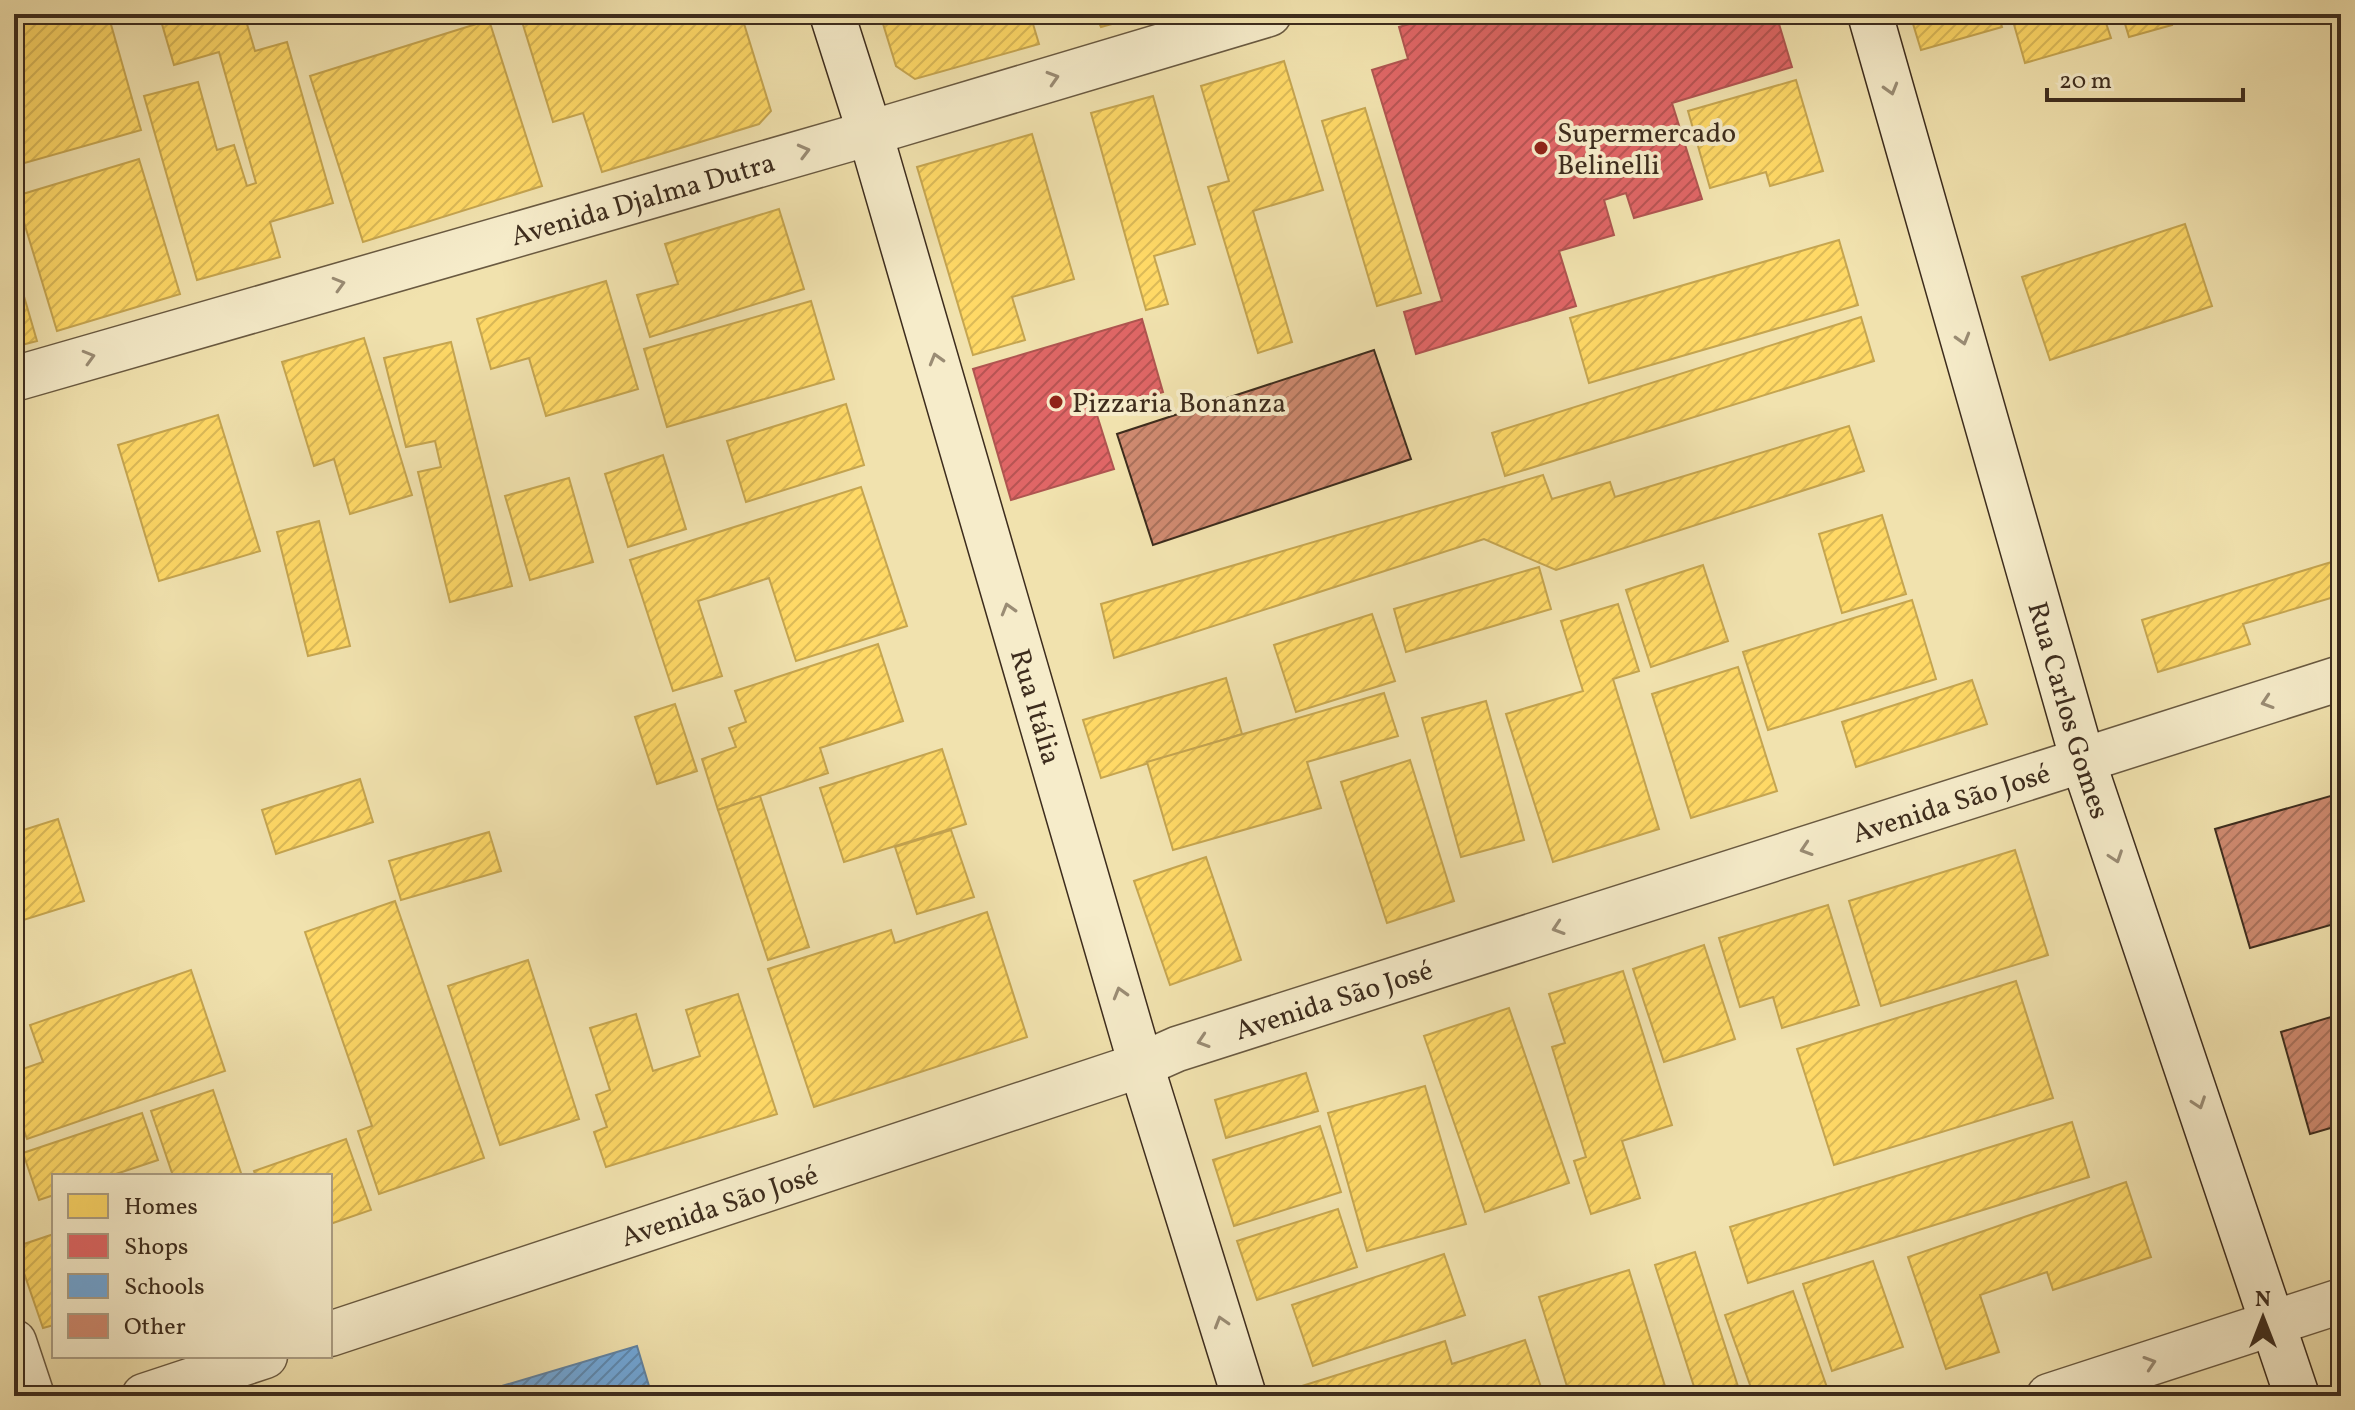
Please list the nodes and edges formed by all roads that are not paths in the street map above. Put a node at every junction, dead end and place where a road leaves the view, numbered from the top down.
1 (832, 14) edge
2 (1269, 14) edge
3 (1870, 14) edge
4 (870, 133) junction
5 (14, 379) edge
6 (2341, 678) edge
7 (2083, 761) junction
8 (1141, 1065) junction
9 (2341, 1301) edge
10 (2274, 1322) junction
11 (332, 1333) edge
12 (14, 1342) edge
13 (259, 1358) edge
14 (32, 1396) edge
15 (144, 1396) edge
16 (1244, 1396) edge
17 (2049, 1396) edge
18 (2297, 1396) edge

1 - 4 street, Rua Itália
4 -> 2 street, Avenida Djalma Dutra
3 -> 7 street, Rua Carlos Gomes
5 -> 4 street, Avenida Djalma Dutra
8 -> 4 street, Rua Itália
6 -> 7 street, Avenida São José
7 -> 8 street, Avenida São José
7 -> 10 street, Rua Carlos Gomes
8 - 11 street, Avenida São José
16 -> 8 street, Rua Itália
9 - 10 street
17 -> 10 street
10 - 18 street, Rua Carlos Gomes
12 - 14 street
13 - 15 street

